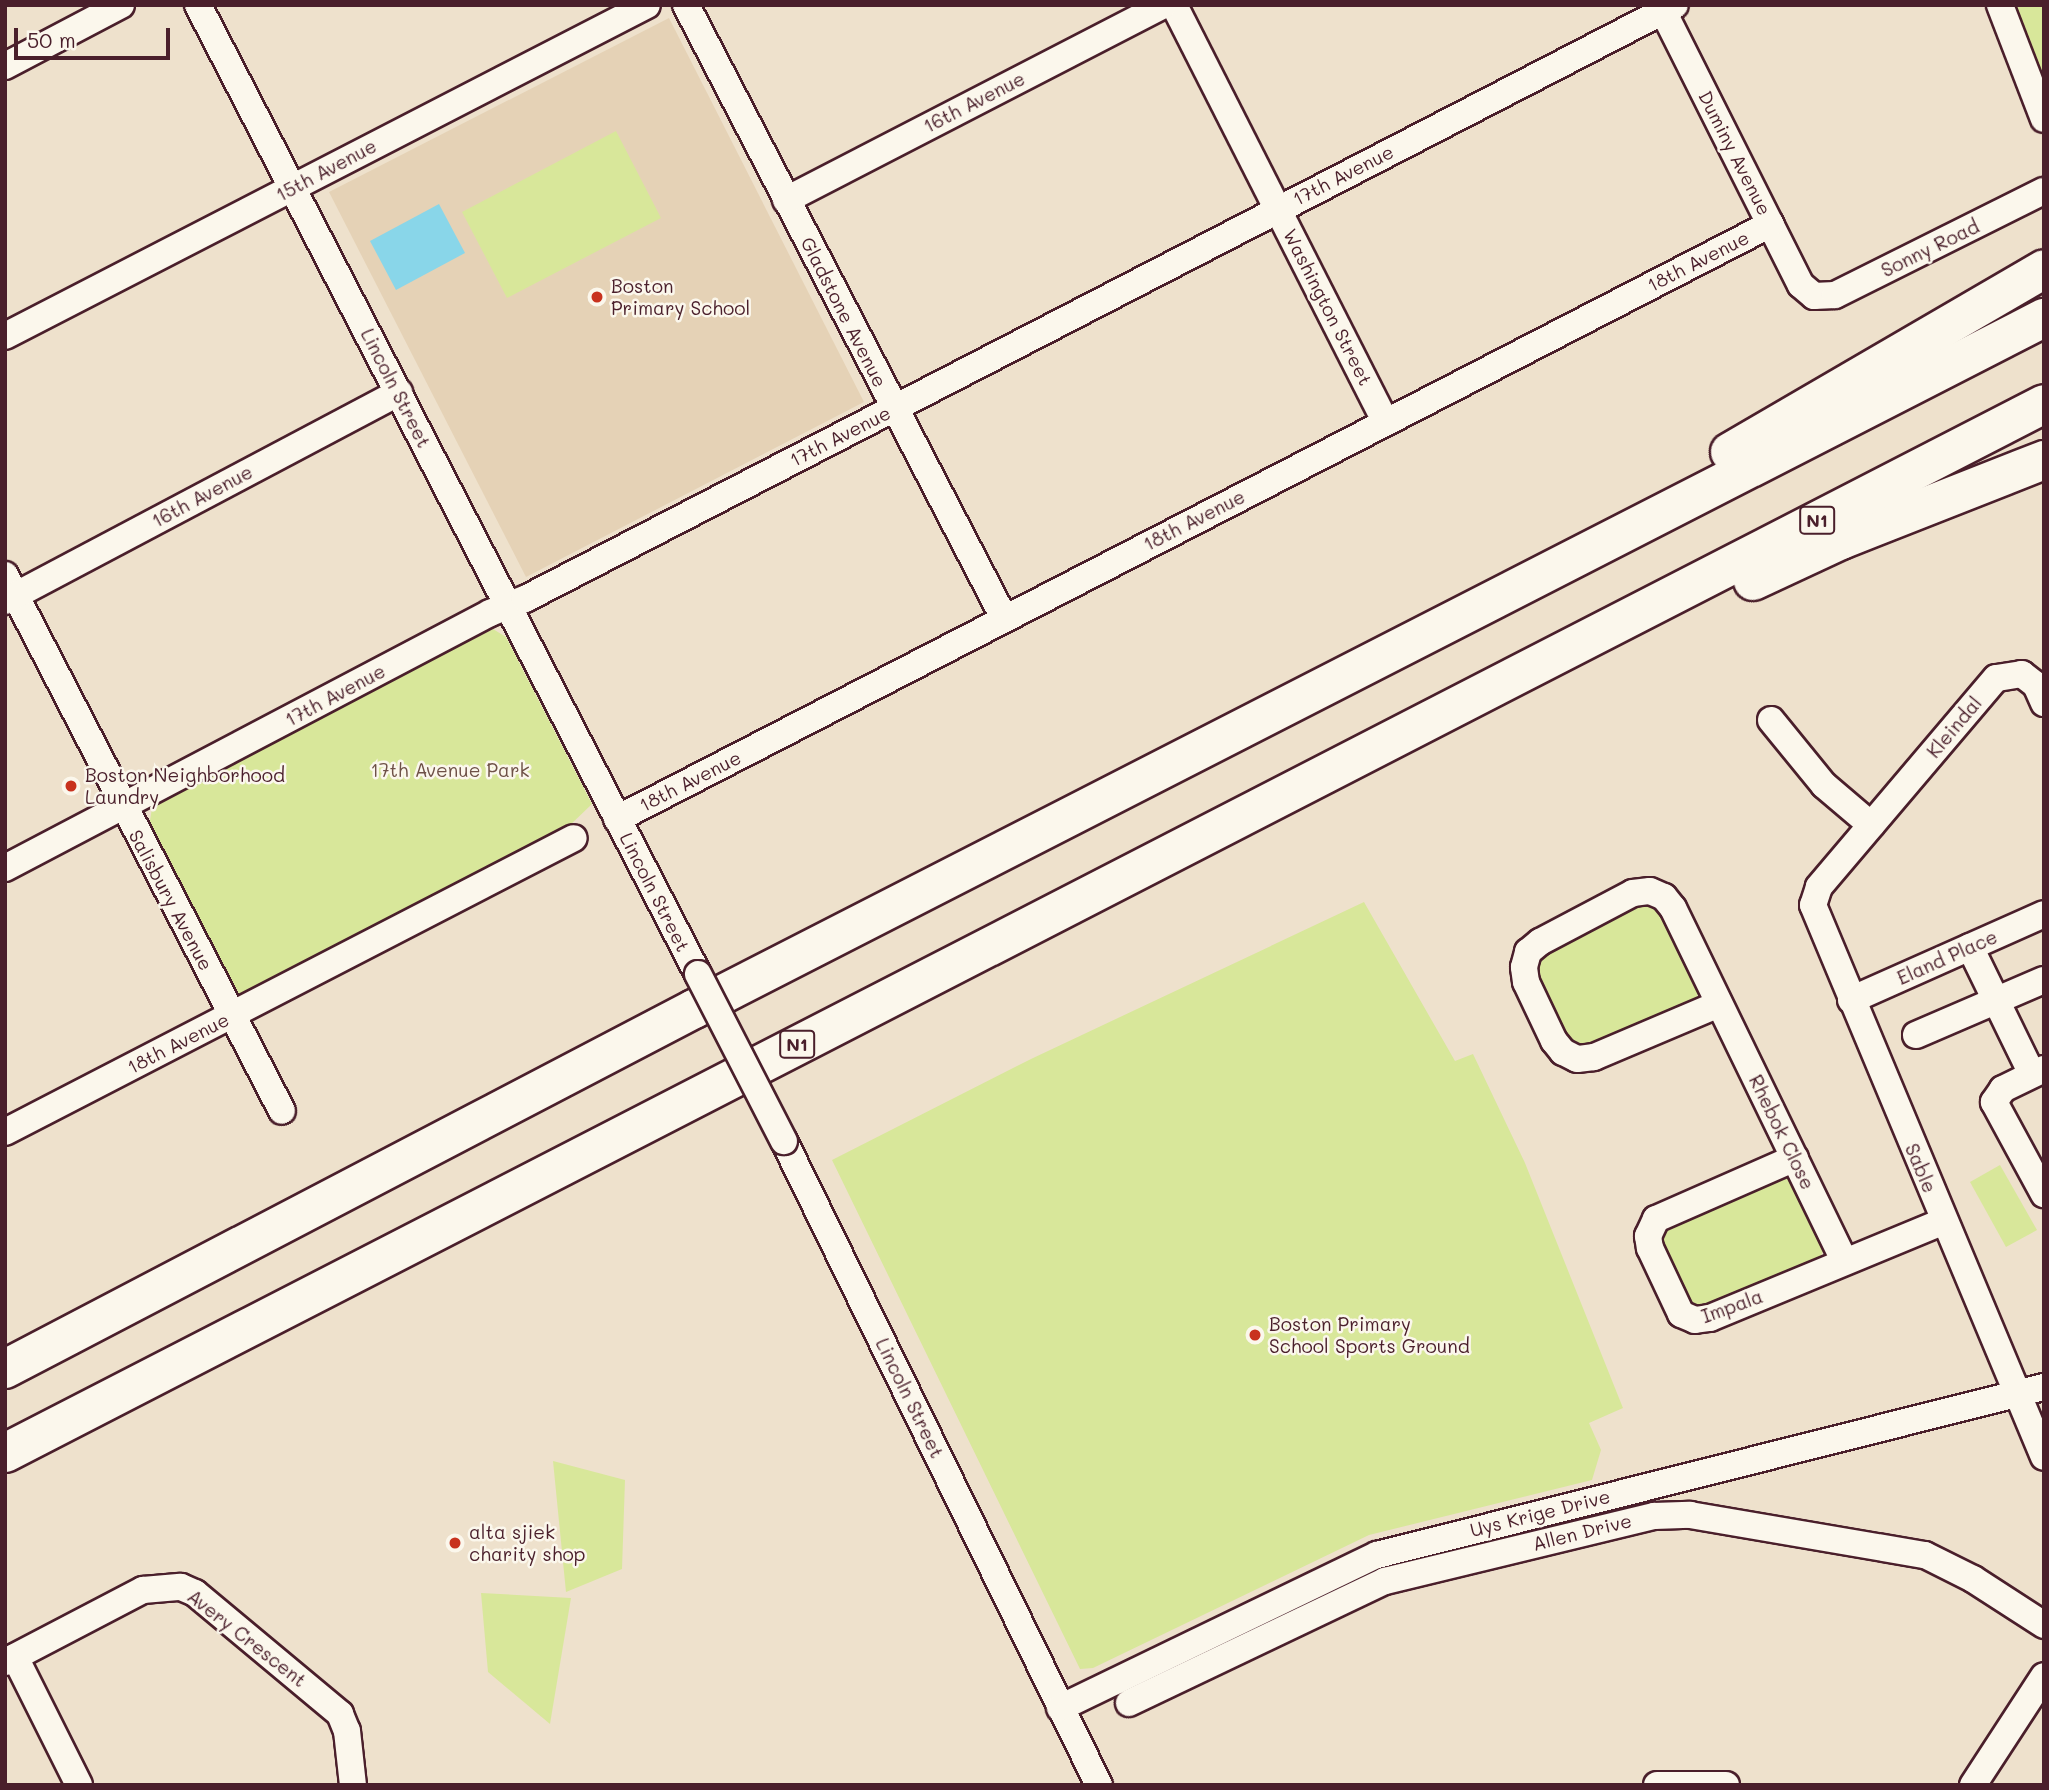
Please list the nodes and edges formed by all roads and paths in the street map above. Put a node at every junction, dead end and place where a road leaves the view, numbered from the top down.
1 (121, 5) edge
2 (198, 5) edge
3 (647, 5) edge
4 (686, 5) edge
5 (1163, 5) edge
6 (1174, 5) edge
7 (2000, 5) edge
8 (1666, 7) edge
9 (5, 66) edge
10 (2044, 119) edge
11 (293, 188) junction
12 (2044, 191) edge
13 (786, 200) junction
14 (1278, 208) junction
15 (1771, 224) junction
16 (2044, 269) edge
17 (1814, 296) joint
18 (2044, 318) edge
19 (5, 336) edge
20 (399, 392) junction
21 (2044, 404) edge
22 (894, 408) junction
23 (1386, 422) junction
24 (2044, 460) edge
25 (9, 591) edge
26 (507, 605) junction
27 (1004, 618) junction
28 (1454, 621) junction
29 (1589, 636) junction
30 (2044, 703) edge
31 (1771, 720) dead end
32 (122, 807) junction
33 (617, 819) junction
34 (1871, 825) junction
35 (574, 838) dead end
36 (5, 868) edge
37 (2044, 914) edge
38 (1826, 942) joint
39 (1970, 947) junction
40 (2044, 980) edge
41 (1850, 1000) junction
42 (1996, 1000) junction
43 (1719, 1004) junction
44 (232, 1015) junction
45 (1916, 1035) dead end
46 (2038, 1072) edge
47 (282, 1111) dead end
48 (5, 1132) edge
49 (1795, 1158) junction
50 (2044, 1194) edge
51 (1944, 1221) junction
52 (1844, 1260) junction
53 (5, 1369) edge
54 (2044, 1387) edge
55 (2017, 1394) junction
56 (5, 1453) edge
57 (2044, 1457) edge
58 (2044, 1625) edge
59 (10, 1660) edge
60 (2044, 1676) edge
61 (1129, 1703) dead end
62 (1060, 1708) junction
63 (79, 1785) edge
64 (353, 1785) edge
65 (1099, 1785) edge
66 (1657, 1785) edge
67 (1726, 1785) edge
68 (1973, 1785) edge

1 - 9 street
2 - 11 street, Lincoln Street
3 - 11 street, 15th Avenue
4 - 13 street, Gladstone Avenue
5 - 13 street, 16th Avenue
6 - 14 street, Washington Street
7 - 10 street
8 - 14 street, 17th Avenue
8 - 15 street, Duminy Avenue
11 - 19 street, 15th Avenue
11 - 20 street, Lincoln Street
12 - 17 street, Sonny Road
13 - 22 street, Gladstone Avenue
14 - 22 street, 17th Avenue
14 - 23 street, Washington Street
15 - 17 street, Duminy Avenue
15 - 23 street, 18th Avenue
16 - 28 highway
18 - 28 highway
20 - 25 street, 16th Avenue
20 - 26 street, Lincoln Street
21 - 29 highway, N1
22 - 26 street, 17th Avenue
22 - 27 street, Gladstone Avenue
23 - 27 street, 18th Avenue
24 - 29 highway
25 - 32 street, Salisbury Avenue
26 - 32 street, 17th Avenue
26 - 33 street, Lincoln Street
27 - 33 street, 18th Avenue
28 - 53 highway
29 - 56 highway, N1
30 - 34 street, Kleindal
31 - 34 street
32 - 36 street, 17th Avenue
32 - 44 street, Salisbury Avenue
33 - 62 street, Lincoln Street, bridge
34 - 38 street, Kleindal
35 - 44 street, 18th Avenue
37 - 39 street, Eland Place
38 - 41 street, Sable
39 - 41 street, Eland Place
39 - 42 street
40 - 42 street
41 - 51 street, Sable
42 - 45 street
42 - 46 street
43 - 43 street, Rhebok Close
43 - 49 street, Rhebok Close
44 - 47 street, Salisbury Avenue
44 - 48 street, 18th Avenue
46 - 50 street
49 - 52 street, Rhebok Close
49 - 52 street, Impala
51 - 52 street, Impala
51 - 55 street, Sable
54 - 55 street, Uys Krige Drive
55 - 57 street, Sable
55 - 62 street, Uys Krige Drive
58 - 61 street, Allen Drive
59 - 63 street
59 - 64 street, Avery Crescent
60 - 68 street
62 - 65 street, Lincoln Street
66 - 67 street

